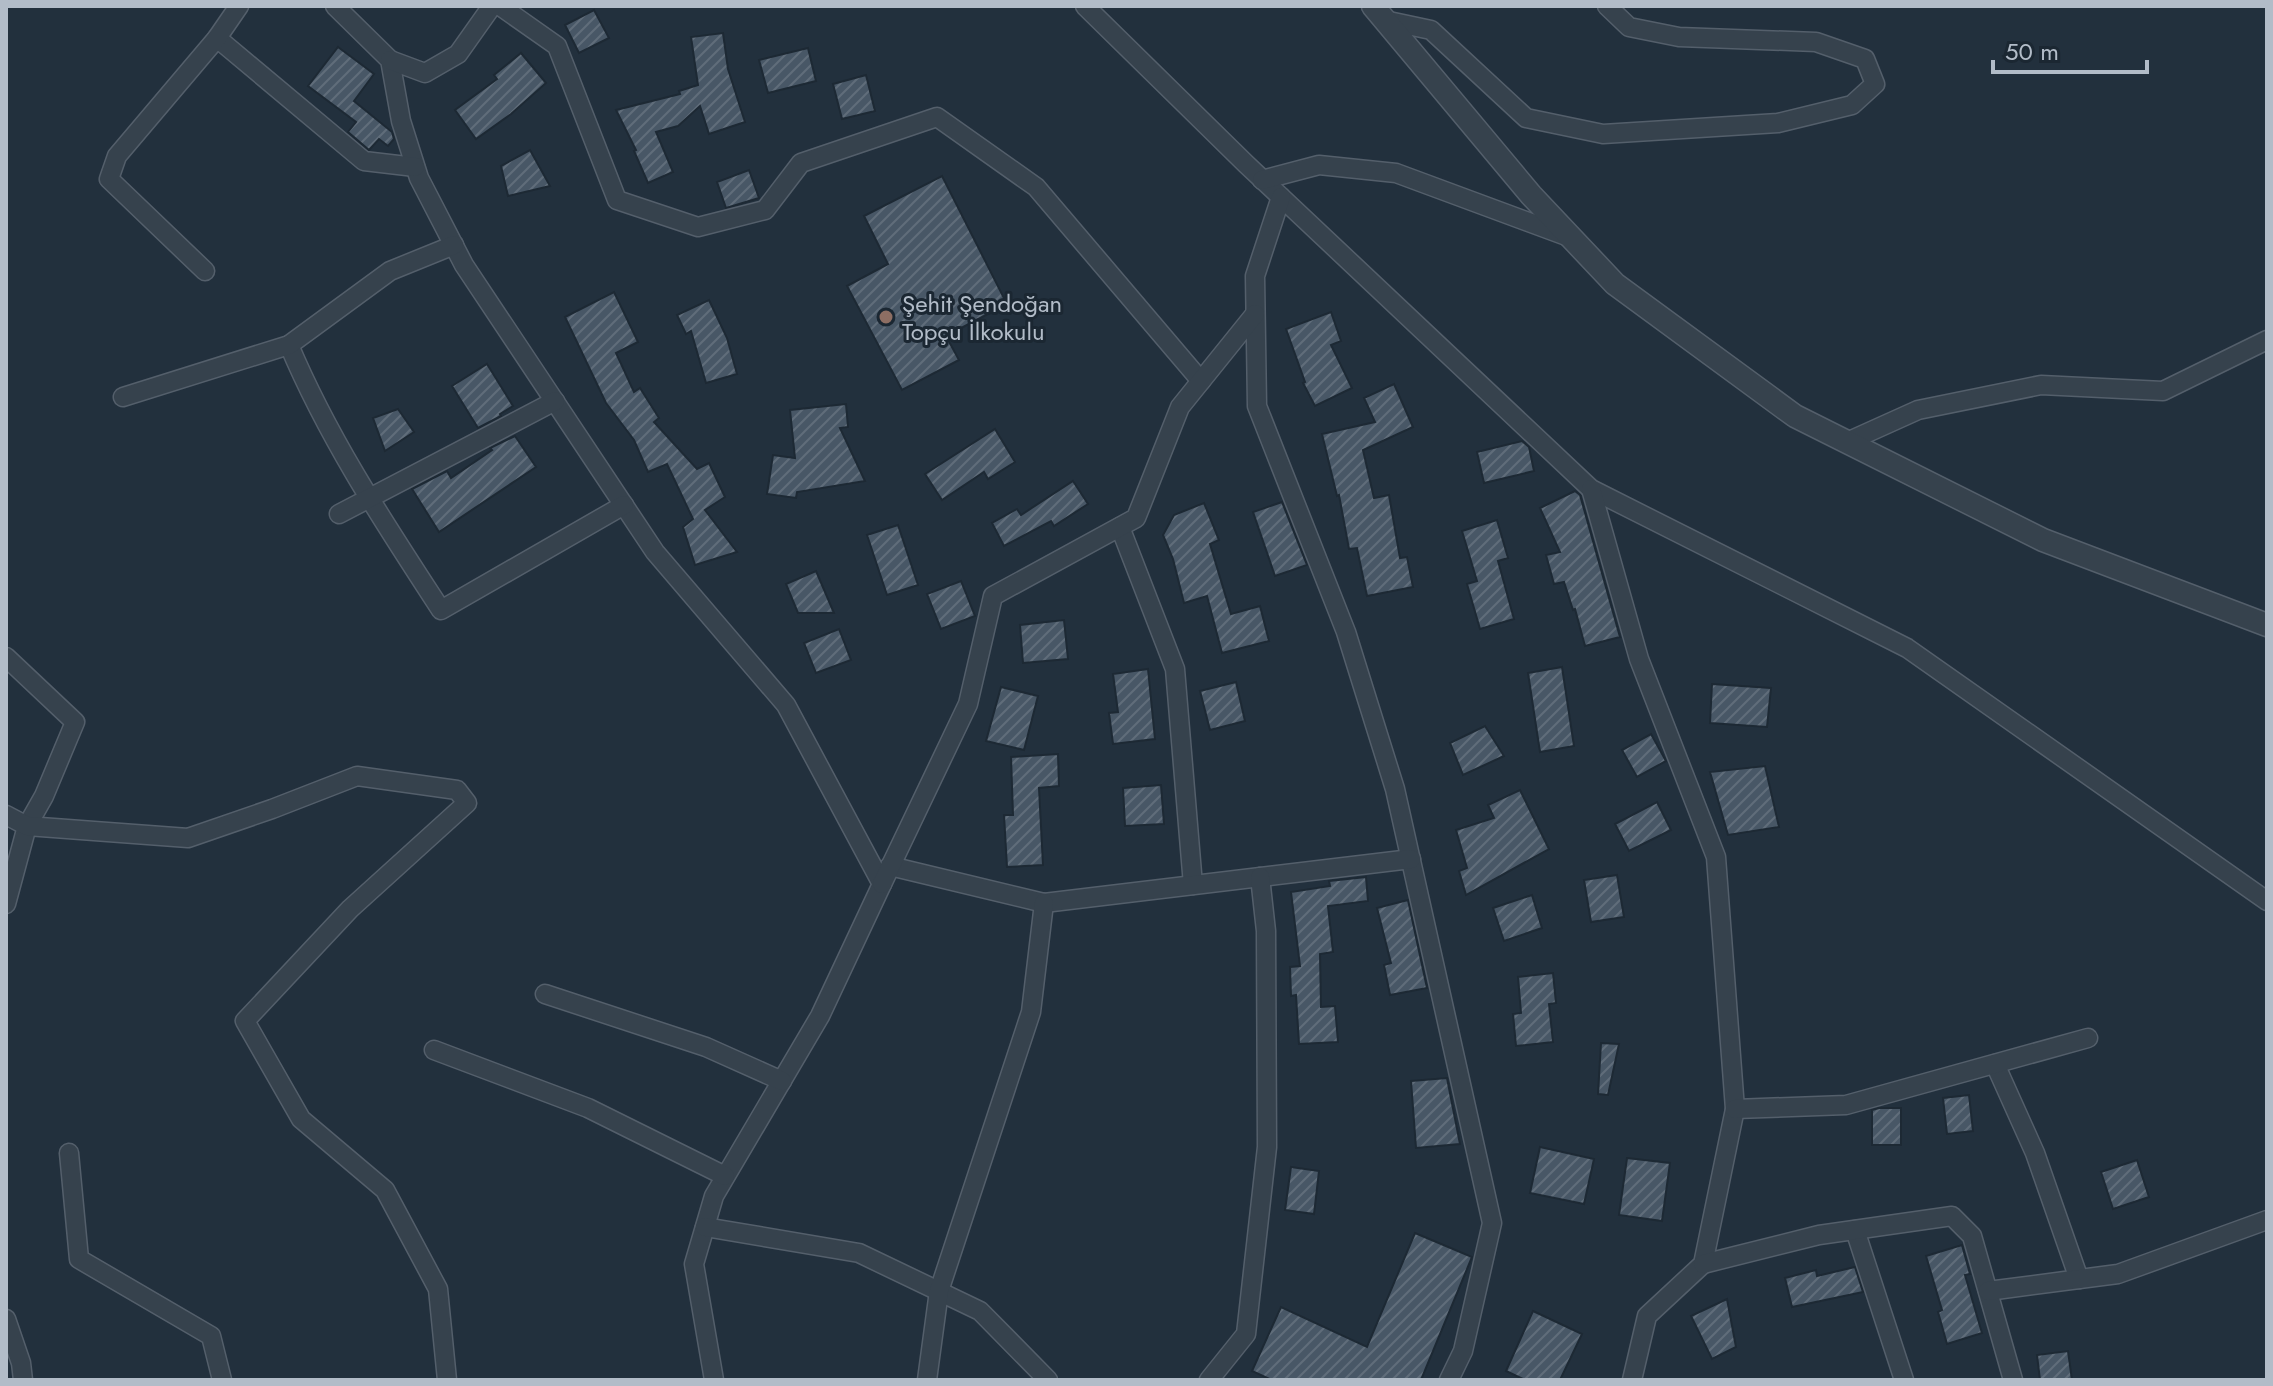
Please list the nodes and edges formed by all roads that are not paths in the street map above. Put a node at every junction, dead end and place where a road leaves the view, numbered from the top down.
1 (239, 6) edge
2 (335, 6) edge
3 (492, 6) edge
4 (500, 6) edge
5 (1085, 6) edge
6 (1607, 6) edge
7 (1379, 13) edge
8 (217, 38) junction
9 (390, 60) junction
10 (415, 167) junction
11 (1262, 180) junction
12 (1281, 197) junction
13 (1572, 238) junction
14 (454, 245) junction
15 (205, 271) dead end
16 (1255, 314) junction
17 (2267, 340) edge
18 (289, 345) junction
19 (1201, 381) junction
20 (123, 397) dead end
21 (555, 401) junction
22 (1847, 442) junction
23 (1591, 489) junction
24 (368, 499) junction
25 (624, 505) junction
26 (339, 514) dead end
27 (1120, 527) junction
28 (2267, 625) edge
29 (6, 657) edge
30 (6, 815) edge
31 (27, 826) junction
32 (1411, 859) junction
33 (890, 866) junction
34 (1260, 877) junction
35 (882, 884) junction
36 (1193, 885) junction
37 (2267, 901) edge
38 (1044, 903) junction
39 (6, 904) edge
40 (545, 994) dead end
41 (2088, 1038) dead end
42 (434, 1050) dead end
43 (1995, 1064) junction
44 (782, 1081) junction
45 (1735, 1109) junction
46 (69, 1153) dead end
47 (725, 1176) junction
48 (2267, 1220) edge
49 (705, 1227) junction
50 (1855, 1230) junction
51 (1703, 1264) junction
52 (2079, 1279) junction
53 (939, 1291) junction
54 (1988, 1291) junction
55 (6, 1319) edge
56 (23, 1380) edge
57 (222, 1380) edge
58 (447, 1380) edge
59 (714, 1380) edge
60 (927, 1380) edge
61 (1048, 1380) edge
62 (1209, 1380) edge
63 (1449, 1380) edge
64 (1632, 1380) edge
65 (1904, 1380) edge
66 (2013, 1380) edge

1 - 8 street
2 - 9 street
3 - 9 street
4 - 19 street
5 - 11 street
6 - 7 street
7 - 13 street
8 - 10 street
8 - 15 street
9 - 10 street
10 - 14 street
11 - 12 street
11 - 13 street
12 - 16 street
12 - 23 street
13 - 22 street
14 - 18 street
14 - 21 street
16 - 19 street
16 - 32 street
17 - 22 street
18 - 20 street
18 - 24 street
19 - 27 street
21 - 24 street
21 - 25 street
22 - 28 street
23 - 37 street
23 - 45 street
24 - 25 street
24 - 26 street
25 - 35 street
27 - 33 street
27 - 36 street
29 - 31 street
30 - 31 street
31 - 39 street
31 - 58 street
32 - 34 street
32 - 63 street
33 - 35 street
33 - 38 street
34 - 36 street
34 - 62 street
35 - 44 street
36 - 38 street
38 - 53 street
40 - 44 street
41 - 43 street
42 - 47 street
43 - 45 street
43 - 52 street
44 - 47 street
45 - 51 street
46 - 57 street
47 - 49 street
48 - 52 street
49 - 53 street
49 - 59 street
50 - 51 street
50 - 54 street
50 - 65 street
51 - 64 street
52 - 54 street
53 - 60 street
53 - 61 street
54 - 66 street
55 - 56 street

